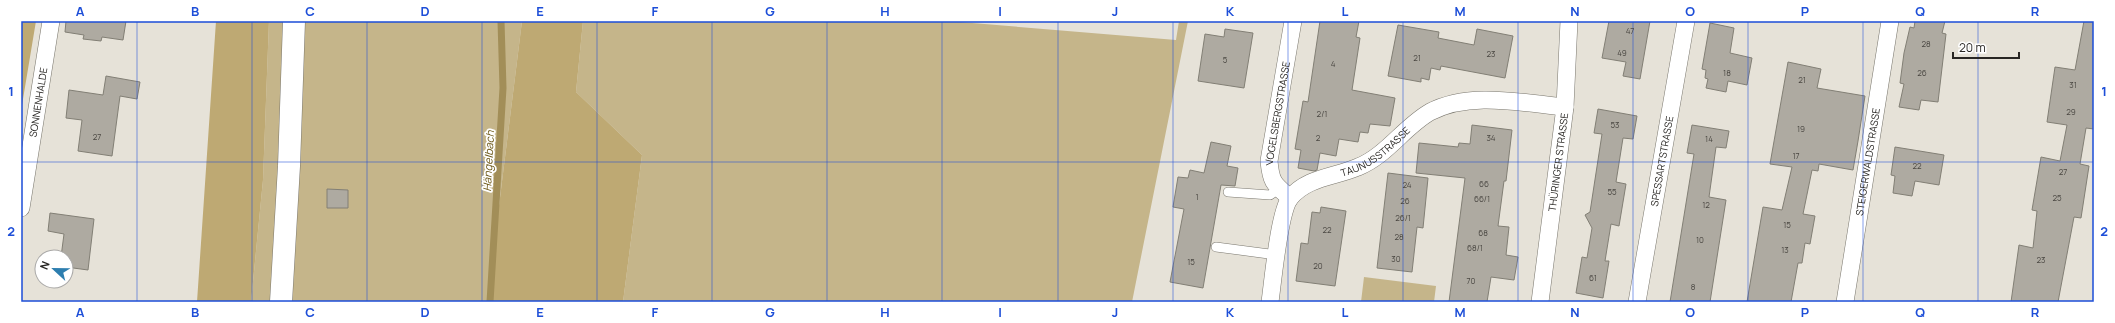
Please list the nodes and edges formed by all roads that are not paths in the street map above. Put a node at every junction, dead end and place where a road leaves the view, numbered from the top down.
1 (52, 21) edge
2 (294, 21) edge
3 (1293, 21) edge
4 (1569, 21) edge
5 (1686, 21) edge
6 (1890, 21) edge
7 (1565, 107) junction
8 (1228, 192) dead end
9 (1285, 194) junction
10 (21, 208) edge
11 (1216, 247) dead end
12 (1277, 255) junction
13 (281, 302) edge
14 (1270, 302) edge
15 (1540, 302) edge
16 (1637, 302) edge
17 (1845, 302) edge

1 - 10 street, SONNENHALDE
2 - 13 main road
3 - 9 street, VOGELSBERGSTRASSE
4 - 7 street, THÜRINGER STRASSE
5 - 16 street, SPESSARTSTRASSE
6 - 17 street, STEIGERWALDSTRASSE
7 - 9 street, TAUNUSSTRASSE
7 - 15 street, THÜRINGER STRASSE
8 - 9 lane
9 - 12 street
11 - 12 lane
12 - 14 street

